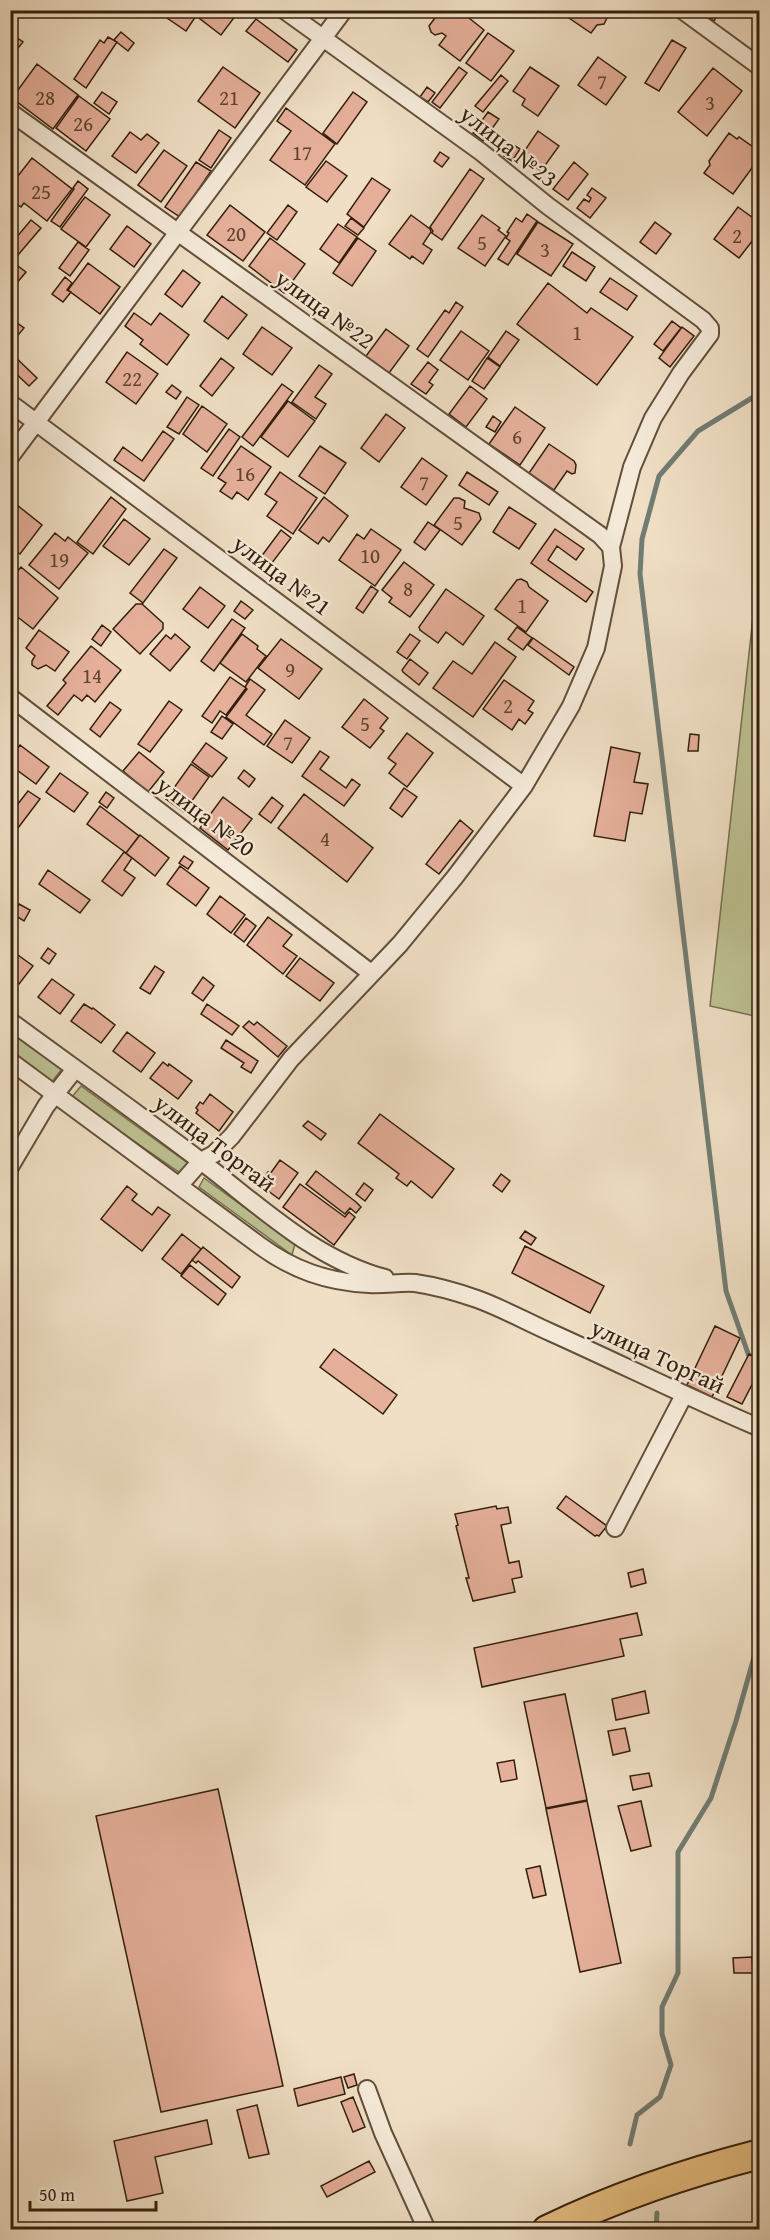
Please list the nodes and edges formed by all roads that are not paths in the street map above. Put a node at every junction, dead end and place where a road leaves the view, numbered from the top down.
1 (284, 10) edge
2 (344, 10) edge
3 (682, 10) edge
4 (323, 39) junction
5 (759, 67) edge
6 (10, 112) edge
7 (178, 233) junction
8 (10, 404) edge
9 (36, 423) junction
10 (10, 457) edge
11 (610, 547) junction
12 (10, 697) edge
13 (524, 786) junction
14 (371, 973) junction
15 (10, 1021) edge
16 (10, 1061) edge
17 (75, 1069) junction
18 (56, 1095) junction
19 (201, 1161) junction
20 (10, 1167) edge
21 (179, 1186) junction
22 (401, 1282) junction
23 (684, 1395) junction
24 (759, 1428) edge
25 (615, 1528) dead end
26 (368, 2089) dead end
27 (759, 2154) edge
28 (427, 2229) edge
29 (547, 2229) edge

1 - 4 street, улица №23
2 - 4 street
3 - 5 street
4 - 7 street
4 - 11 street, улица №23
6 - 7 street, улица №22
7 - 9 street
7 - 11 street, улица №22
8 - 9 street, улица №21
9 - 10 street
9 - 13 street, улица №21
11 - 13 street
12 - 14 street, улица №20
13 - 14 street
14 - 19 street
15 - 17 street, улица Торгай
16 - 18 street, улица Торгай
17 - 18 street
17 - 19 street, улица Торгай
18 - 20 street
18 - 21 street, улица Торгай
19 - 21 street
19 - 22 street, улица Торгай
21 - 22 street, улица Торгай
22 - 23 street, улица Торгай
23 - 24 street, улица Торгай
23 - 25 street
26 - 28 street
27 - 29 highway

